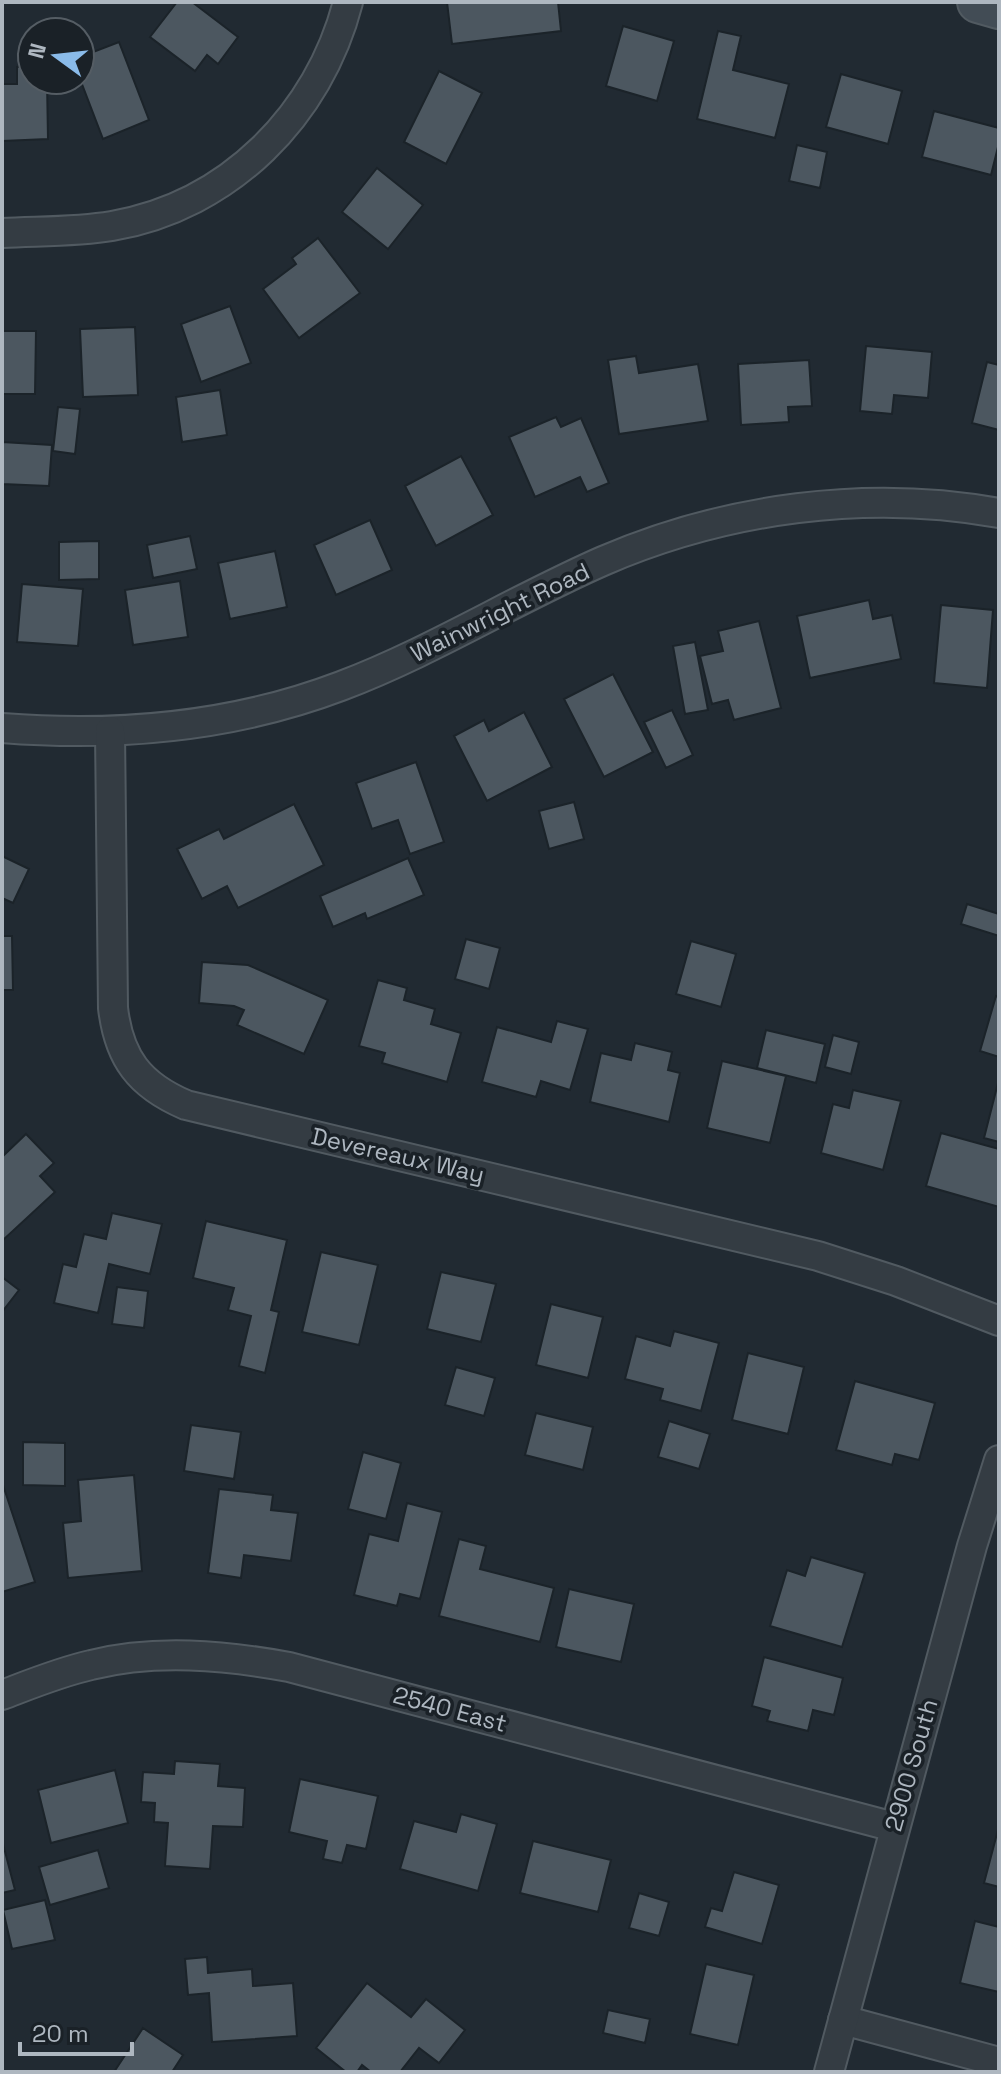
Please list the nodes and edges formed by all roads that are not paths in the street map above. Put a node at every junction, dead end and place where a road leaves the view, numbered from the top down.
1 (348, 2) edge
2 (978, 2) edge
3 (999, 8) edge
4 (2, 233) edge
5 (999, 513) edge
6 (2, 728) edge
7 (110, 731) junction
8 (999, 1321) edge
9 (999, 1460) edge
10 (2, 1695) edge
11 (894, 1827) junction
12 (843, 2020) junction
13 (999, 2062) edge
14 (829, 2072) edge

1 - 4 street
2 - 3 street
5 - 7 street, Wainwright Road
6 - 7 street, Wainwright Road
7 - 8 street, Devereaux Way
9 - 11 street, 2900 South
10 - 11 street, 2540 East
11 - 12 street, 2900 South
12 - 13 street
12 - 14 street, 2900 South

